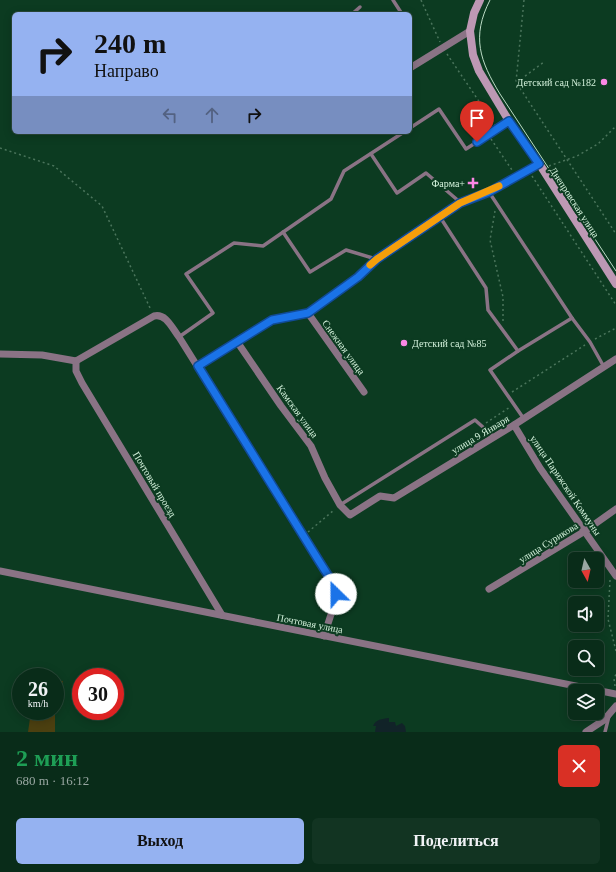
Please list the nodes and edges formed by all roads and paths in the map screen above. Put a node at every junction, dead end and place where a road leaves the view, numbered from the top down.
1 (393, 0) edge
2 (421, 0) edge
3 (480, 0) edge
4 (524, 0) edge
5 (360, 7) dead end
6 (354, 12) edge
7 (401, 12) edge
8 (470, 31) junction
9 (442, 47) junction
10 (544, 62) dead end
11 (412, 67) edge
12 (516, 82) junction
13 (509, 121) junction
14 (616, 126) edge
15 (412, 127) edge
16 (497, 128) junction
17 (401, 134) edge
18 (488, 134) junction
19 (0, 148) edge
20 (371, 154) junction
21 (566, 158) junction
22 (540, 166) junction
23 (529, 170) junction
24 (517, 177) junction
25 (489, 192) junction
26 (460, 203) junction
27 (493, 204) dead end
28 (440, 217) junction
29 (283, 232) junction
30 (616, 234) edge
31 (377, 259) junction
32 (616, 284) edge
33 (616, 305) edge
34 (308, 313) junction
35 (154, 316) junction
36 (572, 318) junction
37 (616, 328) edge
38 (503, 332) junction
39 (179, 337) junction
40 (238, 342) junction
41 (590, 342) junction
42 (518, 351) junction
43 (0, 354) edge
44 (616, 358) edge
45 (76, 361) junction
46 (198, 366) junction
47 (604, 367) junction
48 (364, 392) dead end
49 (506, 396) junction
50 (513, 405) junction
51 (524, 419) junction
52 (482, 426) junction
53 (514, 426) junction
54 (494, 437) junction
55 (340, 505) junction
56 (616, 509) edge
57 (350, 515) joint
58 (585, 531) junction
59 (304, 535) junction
60 (611, 568) junction
61 (0, 571) edge
62 (616, 576) edge
63 (489, 590) dead end
64 (222, 615) junction
65 (324, 636) junction
66 (616, 651) edge
67 (616, 674) edge
68 (616, 694) edge
69 (616, 706) edge
70 (610, 713) junction
71 (586, 732) edge
72 (605, 732) edge

1 - 7 lane
2 - 9 path
3 - 8 street, Днепровская улица
4 - 12 path
5 - 6 lane
8 - 9 street
8 - 13 street, Днепровская улица
9 - 11 street
9 - 16 path
10 - 12 path
12 - 21 path
13 - 16 lane
13 - 22 street, Днепровская улица
14 - 21 path
15 - 18 lane
16 - 18 lane
17 - 20 lane
18 - 24 path
19 - 35 path
20 - 26 lane
20 - 29 lane
21 - 22 path
21 - 30 path
22 - 23 street
22 - 32 street, Днепровская улица
23 - 24 street
23 - 33 path
24 - 25 street
25 - 26 street
25 - 36 lane
26 - 28 street
27 - 38 path
28 - 31 street
28 - 38 lane
29 - 31 lane
29 - 39 lane
31 - 34 street
34 - 40 street
34 - 48 street, Снежная улица
35 - 39 street
35 - 45 street
36 - 41 lane
36 - 42 lane
37 - 41 path
38 - 42 lane
39 - 46 street
40 - 46 street
40 - 55 street, Камская улица
41 - 47 lane
41 - 49 path
42 - 49 lane
43 - 45 street
44 - 47 street, улица 9 Января
45 - 64 street, Почтовый проезд
46 - 59 street
47 - 51 street, улица 9 Января
49 - 50 lane
50 - 51 lane
50 - 52 path
51 - 53 street, улица 9 Января
52 - 54 lane
52 - 55 lane
53 - 54 street, улица 9 Января
53 - 58 street, улица Парижской Коммуны
54 - 57 street, улица 9 Января
55 - 57 street, Камская улица
55 - 59 path
56 - 58 street, улица Сурикова
58 - 60 street, улица Парижской Коммуны
58 - 63 street, улица Сурикова
59 - 65 street
60 - 62 street, улица Парижской Коммуны
60 - 66 path
61 - 64 street, Почтовая улица
64 - 65 street, Почтовая улица
65 - 68 street, Почтовая улица
67 - 68 path
69 - 70 street
70 - 71 street
70 - 72 lane

